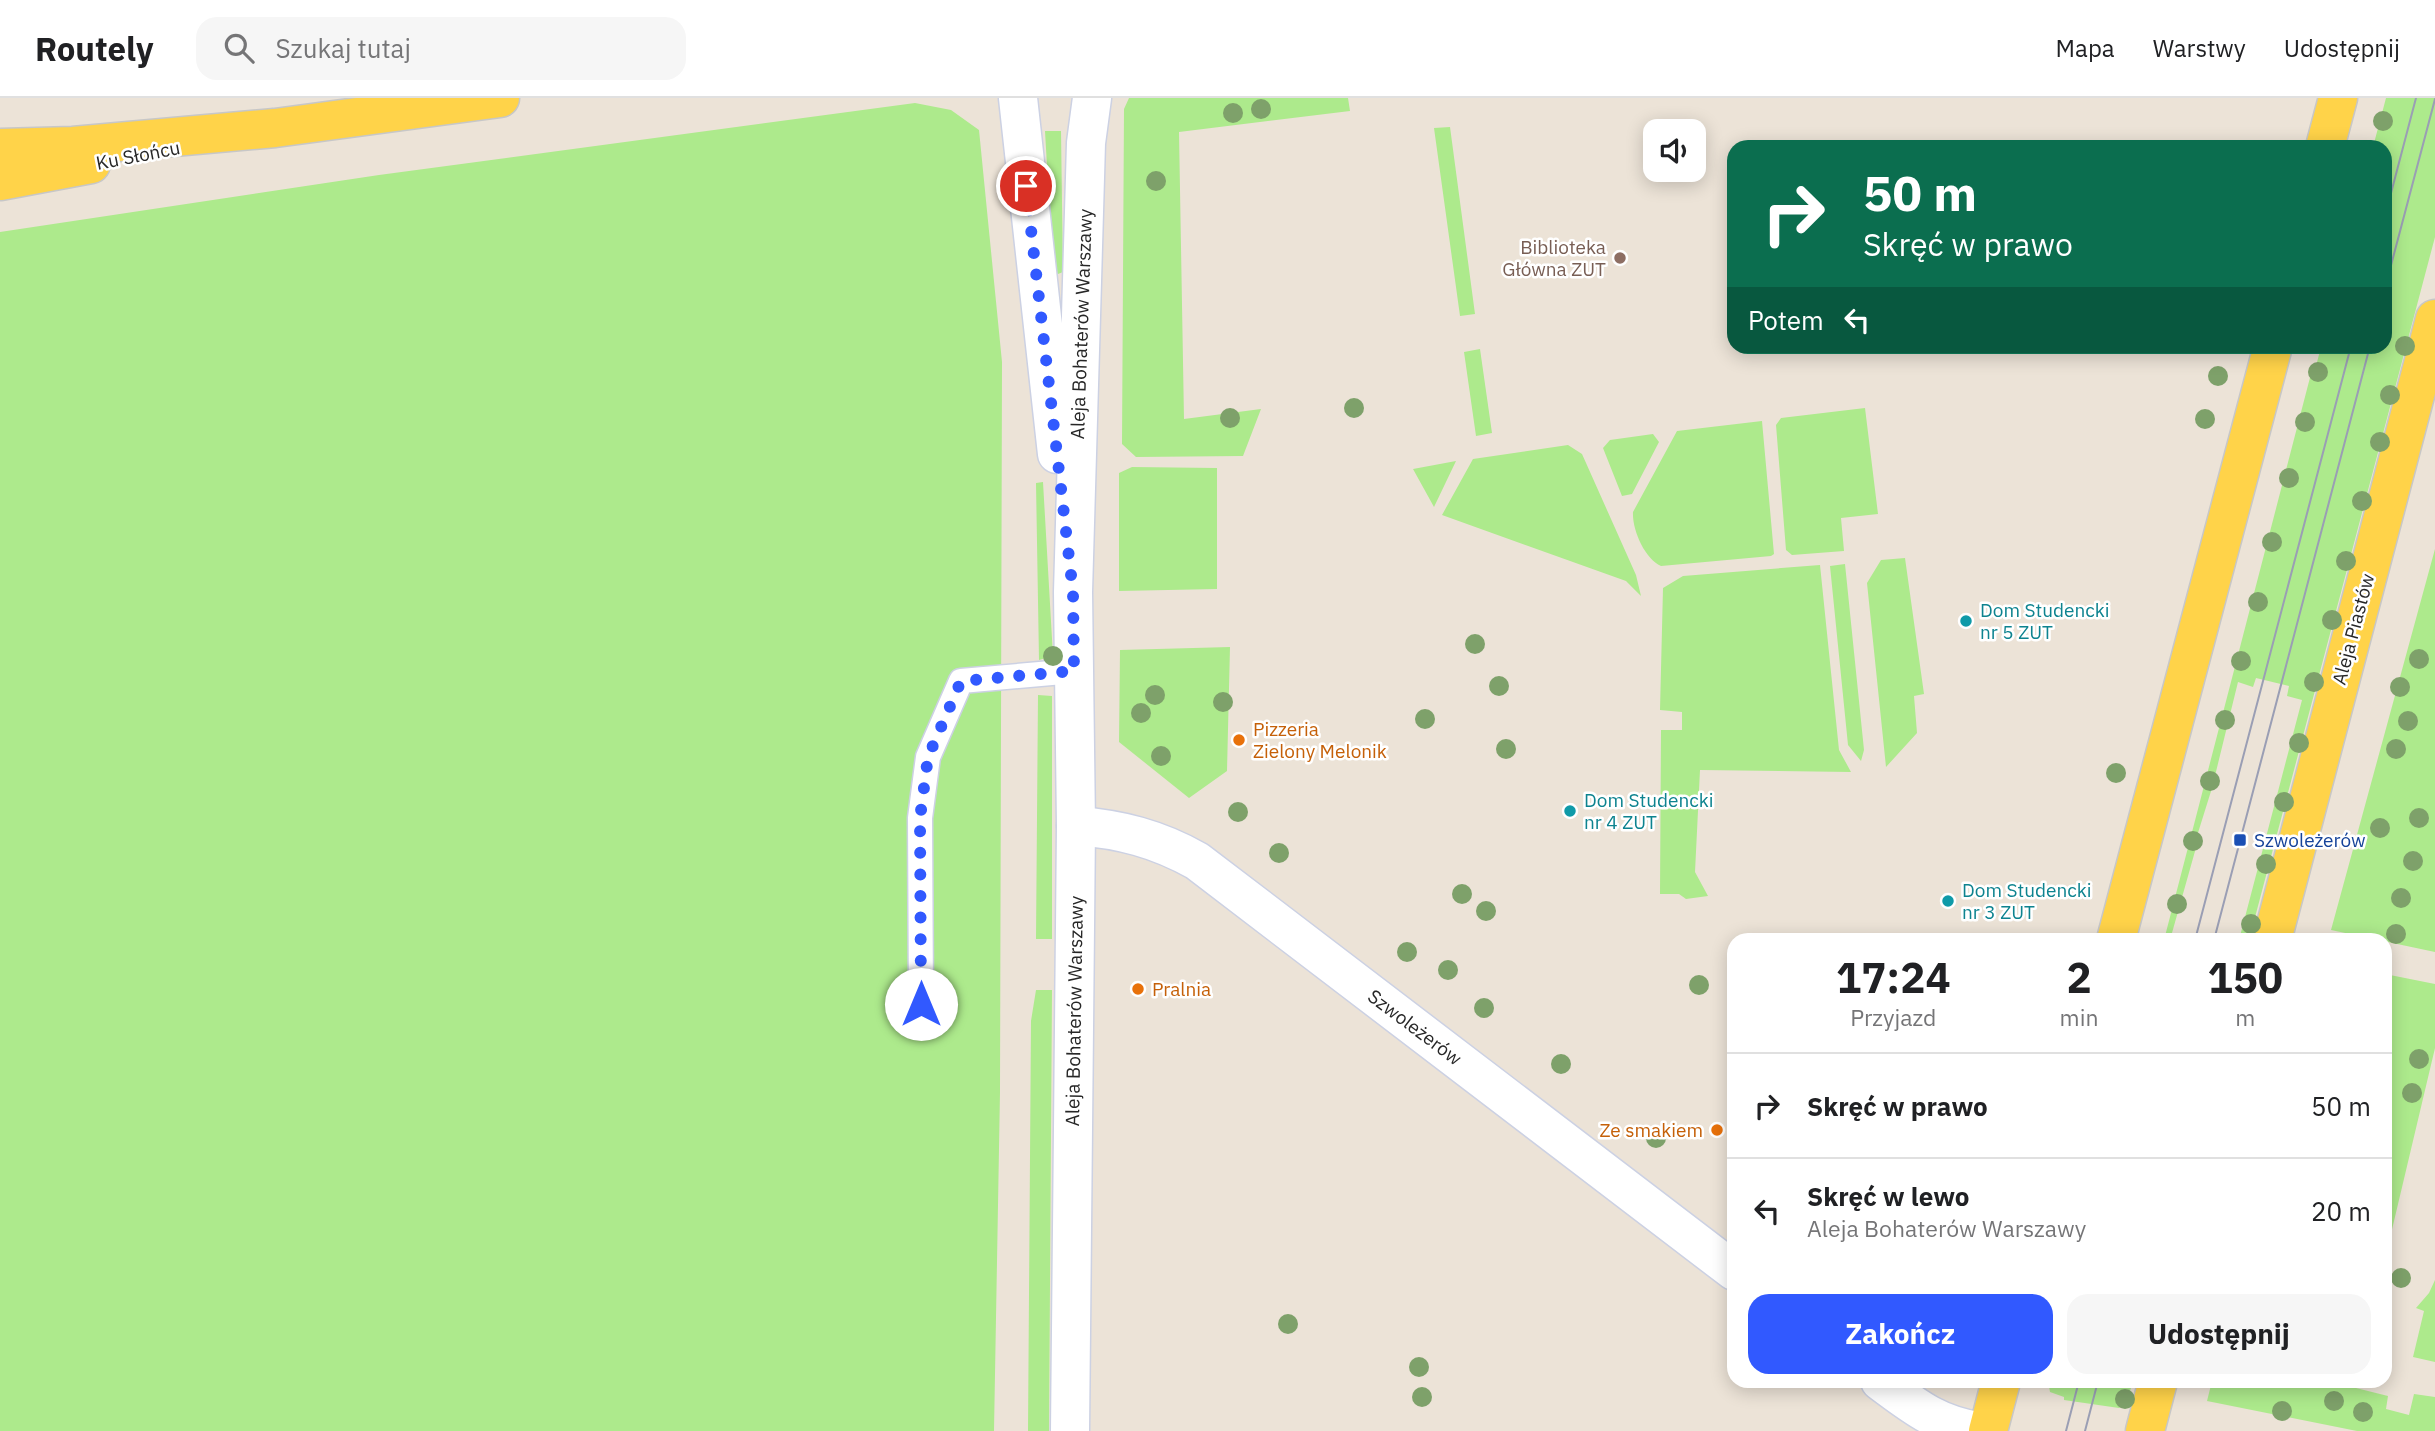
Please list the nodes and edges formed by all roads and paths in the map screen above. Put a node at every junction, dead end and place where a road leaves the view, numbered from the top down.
1 (500, 98) edge
2 (1018, 98) edge
3 (1092, 98) edge
4 (2338, 98) edge
5 (275, 128) junction
6 (2328, 140) edge
7 (0, 148) edge
8 (0, 181) edge
9 (2435, 319) edge
10 (2271, 354) edge
11 (1073, 592) junction
12 (1074, 671) junction
13 (1076, 826) junction
14 (2118, 933) edge
15 (2274, 933) edge
16 (921, 1004) dead end
17 (1727, 1265) edge
18 (1889, 1388) edge
19 (1999, 1388) edge
20 (2156, 1388) edge
21 (1070, 1431) edge
22 (1978, 1431) edge
23 (1988, 1431) edge
24 (2145, 1431) edge

1 - 5 main road, Ku Słońcu
2 - 11 street, Aleja Bohaterów Warszawy
3 - 11 street, Aleja Bohaterów Warszawy
4 - 6 main road
5 - 7 main road, Ku Słońcu
5 - 8 main road, Ku Słońcu
9 - 15 main road, Aleja Piastów
10 - 14 main road
11 - 12 street, Aleja Bohaterów Warszawy
12 - 13 street, Aleja Bohaterów Warszawy
12 - 16 lane
13 - 17 street, Szwoleżerów
13 - 21 street, Aleja Bohaterów Warszawy
18 - 22 street
19 - 23 main road
20 - 24 main road

